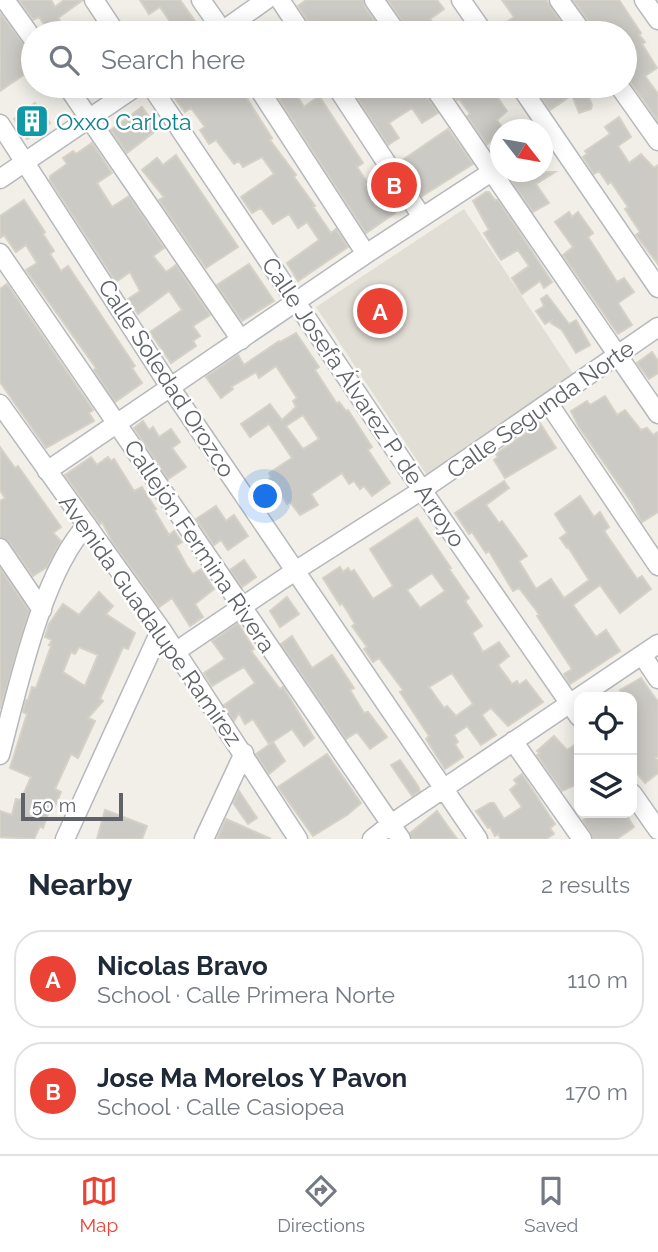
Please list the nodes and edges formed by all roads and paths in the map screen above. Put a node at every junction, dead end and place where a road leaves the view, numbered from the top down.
1 (5, 0) edge
2 (94, 0) edge
3 (201, 0) edge
4 (266, 0) edge
5 (280, 0) edge
6 (374, 0) edge
7 (461, 0) edge
8 (559, 0) edge
9 (644, 0) edge
10 (658, 20) edge
11 (108, 21) edge
12 (214, 21) edge
13 (238, 21) edge
14 (294, 21) edge
15 (389, 21) edge
16 (476, 21) edge
17 (574, 21) edge
18 (21, 22) edge
19 (76, 98) edge
20 (120, 98) edge
21 (159, 98) edge
22 (265, 98) edge
23 (344, 98) edge
24 (441, 98) edge
25 (528, 98) edge
26 (627, 98) edge
27 (90, 118) junction
28 (0, 124) edge
29 (658, 142) edge
30 (27, 163) junction
31 (490, 167) edge
32 (490, 173) edge
33 (0, 179) edge
34 (500, 182) edge
35 (422, 217) junction
36 (0, 253) edge
37 (366, 254) junction
38 (658, 288) edge
39 (296, 303) junction
40 (658, 327) edge
41 (241, 340) junction
42 (618, 355) junction
43 (170, 387) junction
44 (0, 404) edge
45 (549, 404) junction
46 (658, 414) edge
47 (116, 423) junction
48 (47, 471) junction
49 (422, 490) junction
50 (87, 525) junction
51 (0, 548) edge
52 (658, 566) edge
53 (296, 571) junction
54 (241, 607) junction
55 (43, 610) junction
56 (161, 629) junction
57 (658, 644) edge
58 (176, 652) junction
59 (642, 655) junction
60 (658, 679) edge
61 (596, 692) edge
62 (574, 710) edge
63 (513, 741) junction
64 (244, 753) junction
65 (0, 755) edge
66 (444, 788) junction
67 (637, 800) edge
68 (391, 824) junction
69 (658, 830) edge
70 (65, 839) edge
71 (204, 839) edge
72 (299, 839) edge
73 (372, 839) edge
74 (401, 839) edge
75 (478, 839) edge
76 (582, 839) edge

1 - 18 street
2 - 11 street
3 - 12 street
4 - 13 street
5 - 14 street
6 - 15 street
7 - 16 street
8 - 17 street
9 - 10 street
19 - 27 street
20 - 27 street
21 - 39 street, Calle Josefa Álvarez P. de Arroyo
22 - 37 street
23 - 35 street
24 - 31 street
25 - 38 street
26 - 29 street
27 - 30 street
27 - 41 street
28 - 30 street, Calle Soledad Orozco
30 - 33 street
30 - 43 street, Calle Soledad Orozco
32 - 35 street
34 - 42 street
35 - 37 street
36 - 47 street, Callejón Fermina Rivera
37 - 39 street
39 - 41 street
39 - 49 street, Calle Josefa Álvarez P. de Arroyo
40 - 42 street, Calle Segunda Norte
41 - 43 street
42 - 45 street, Calle Segunda Norte
42 - 46 street
43 - 47 street
43 - 53 street, Calle Soledad Orozco
44 - 48 street, Avenida Guadalupe Ramírez
45 - 49 street, Calle Segunda Norte
45 - 52 street
47 - 48 street
47 - 54 street, Callejón Fermina Rivera
48 - 50 street, Avenida Guadalupe Ramírez
49 - 53 street, Calle Segunda Norte
49 - 62 street, Calle Josefa Álvarez P. de Arroyo
50 - 55 street
50 - 56 street, Avenida Guadalupe Ramírez
51 - 55 street
53 - 54 street, Calle Segunda Norte
53 - 66 street, Calle Soledad Orozco
54 - 58 street, Calle Segunda Norte
54 - 68 street, Callejón Fermina Rivera
55 - 65 street
56 - 58 street, Avenida Guadalupe Ramírez
56 - 70 street
57 - 59 street
58 - 64 street, Avenida Guadalupe Ramírez
59 - 60 street
59 - 61 street
62 - 63 street
63 - 66 street
63 - 76 street
64 - 71 street
64 - 72 street, Avenida Guadalupe Ramírez
66 - 68 street
66 - 75 street, Calle Soledad Orozco
67 - 69 street
68 - 73 street
68 - 74 street, Callejón Fermina Rivera

